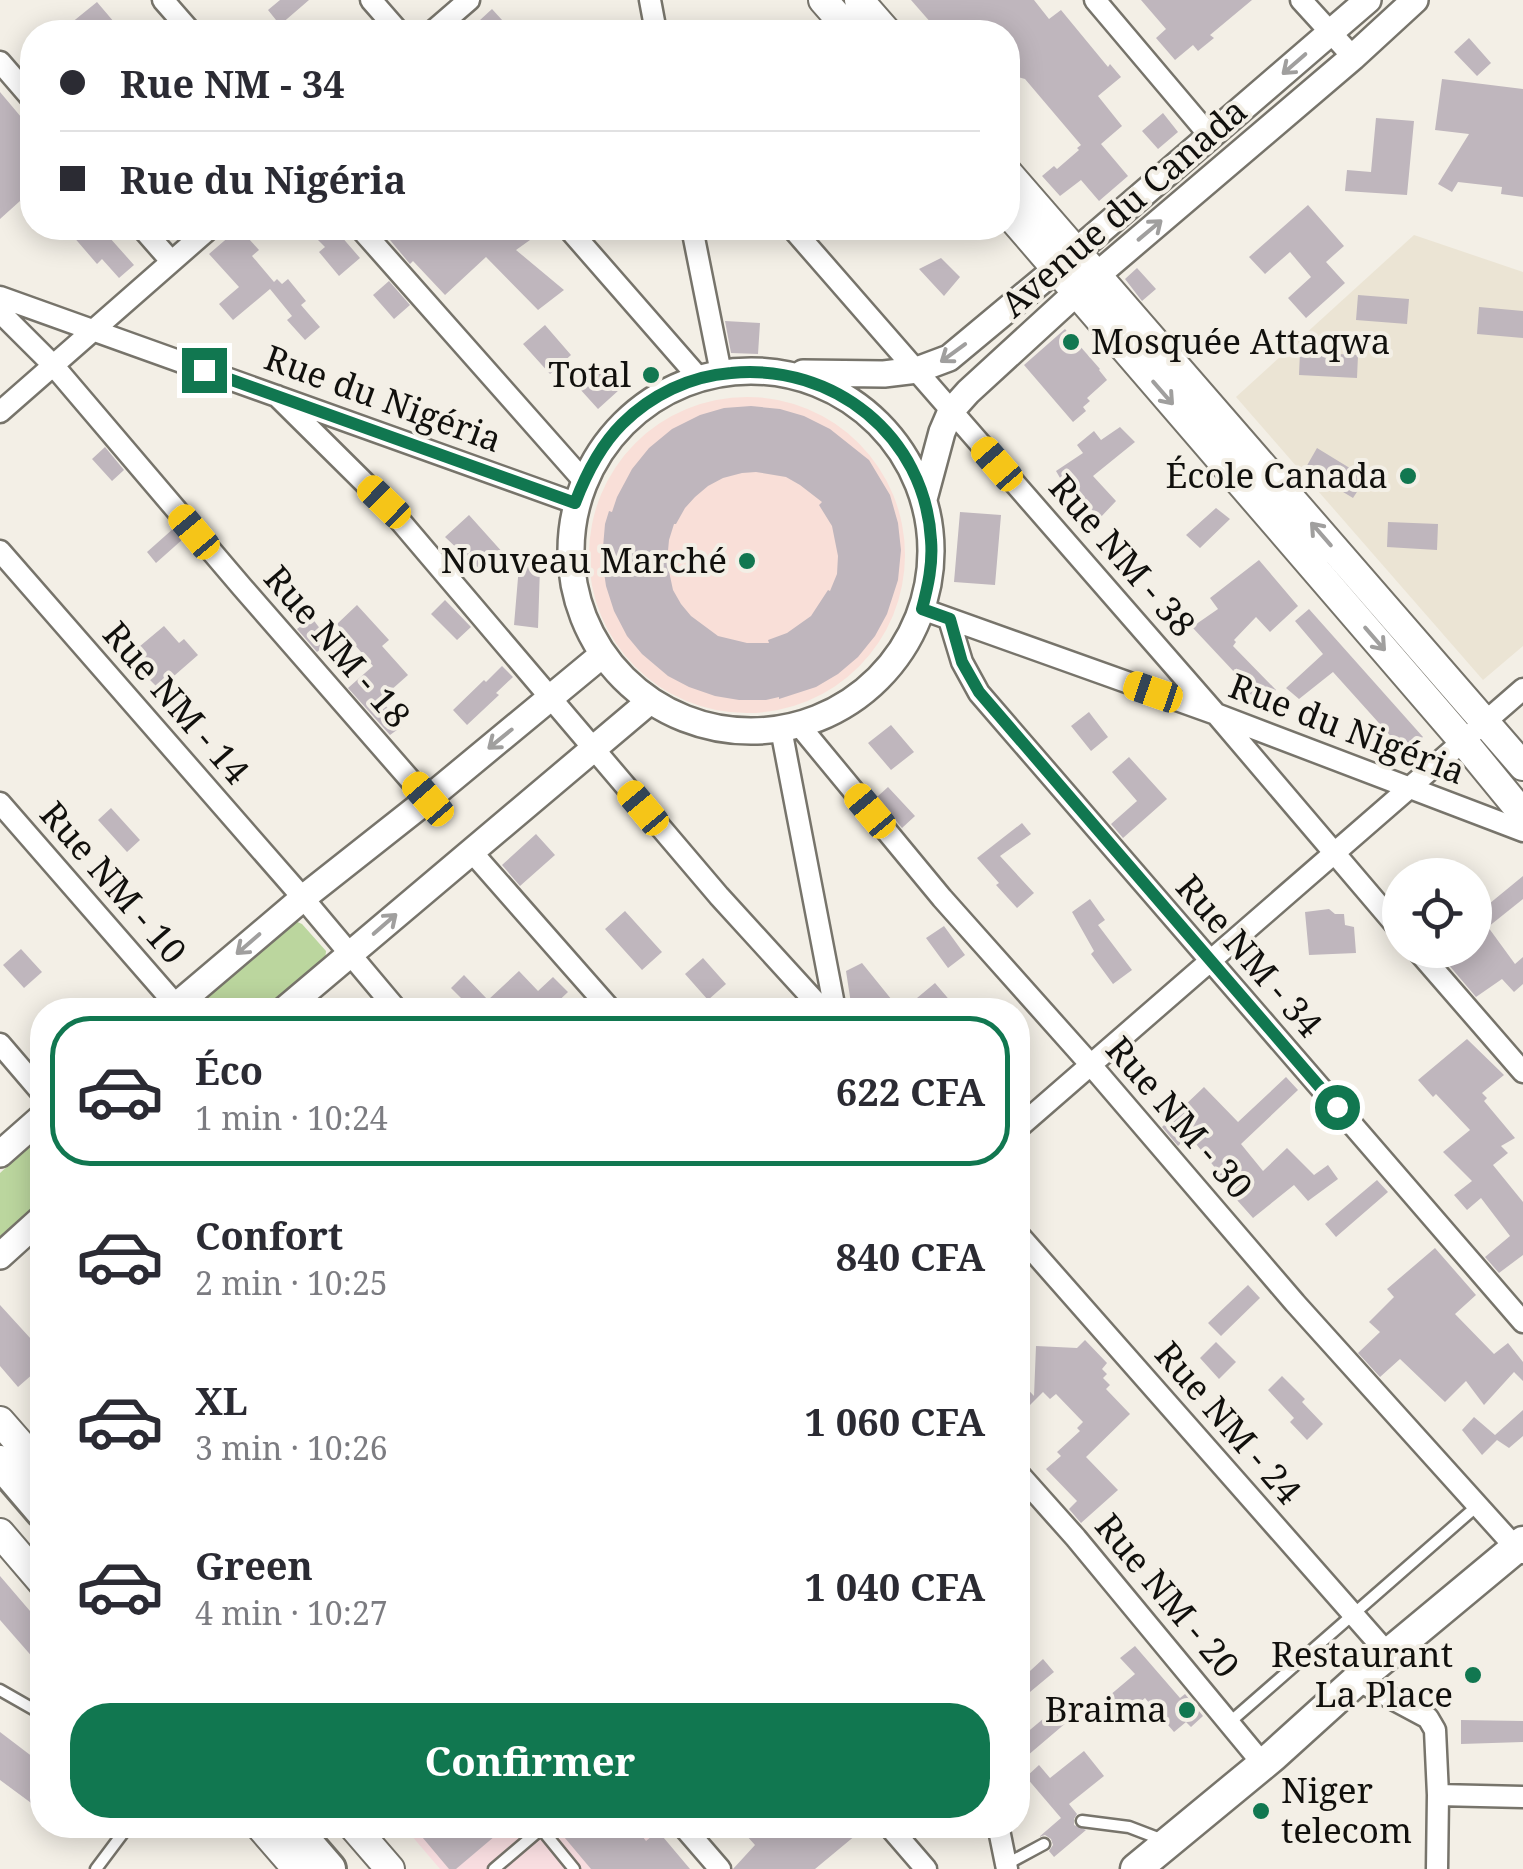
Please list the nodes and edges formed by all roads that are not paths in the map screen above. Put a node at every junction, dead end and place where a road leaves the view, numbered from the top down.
1 (162, 0) edge
2 (371, 0) edge
3 (469, 0) edge
4 (823, 0) edge
5 (859, 0) edge
6 (1095, 0) edge
7 (1301, 0) edge
8 (1368, 0) edge
9 (1415, 0) edge
10 (180, 20) edge
11 (388, 20) edge
12 (446, 20) edge
13 (840, 20) edge
14 (876, 20) edge
15 (1329, 33) junction
16 (1353, 56) junction
17 (0, 62) edge
18 (20, 86) edge
19 (1210, 136) junction
20 (1020, 192) edge
21 (1020, 223) edge
22 (153, 240) edge
23 (196, 240) edge
24 (370, 240) edge
25 (580, 240) edge
26 (693, 240) edge
27 (803, 240) edge
28 (1065, 260) junction
29 (171, 261) junction
30 (1086, 285) junction
31 (0, 297) edge
32 (0, 312) edge
33 (94, 330) junction
34 (53, 365) junction
35 (917, 370) junction
36 (776, 372) junction
37 (710, 376) junction
38 (277, 396) junction
39 (951, 411) junction
40 (0, 412) edge
41 (579, 492) junction
42 (924, 499) junction
43 (0, 551) edge
44 (922, 609) junction
45 (950, 619) junction
46 (602, 655) junction
47 (1523, 689) edge
48 (550, 698) junction
49 (650, 700) junction
50 (1216, 714) junction
51 (1486, 722) junction
52 (790, 727) junction
53 (1463, 741) junction
54 (593, 748) junction
55 (1523, 766) edge
56 (1410, 787) junction
57 (428, 799) junction
58 (0, 803) edge
59 (1523, 814) edge
60 (1523, 831) edge
61 (471, 851) junction
62 (1333, 852) junction
63 (302, 898) junction
64 (1382, 909) edge
65 (350, 955) junction
66 (1209, 960) junction
67 (1433, 968) edge
68 (166, 998) edge
69 (186, 998) edge
70 (298, 998) edge
71 (387, 998) edge
72 (600, 998) edge
73 (812, 998) edge
74 (833, 998) edge
75 (0, 1044) edge
76 (1090, 1064) junction
77 (1523, 1072) edge
78 (30, 1079) edge
79 (1030, 1117) edge
80 (30, 1128) edge
81 (0, 1154) edge
82 (30, 1229) edge
83 (1030, 1248) edge
84 (0, 1256) edge
85 (1523, 1322) edge
86 (0, 1420) edge
87 (30, 1455) edge
88 (0, 1462) edge
89 (1030, 1486) edge
90 (0, 1490) edge
91 (30, 1497) edge
92 (1477, 1506) junction
93 (30, 1525) edge
94 (0, 1534) edge
95 (1521, 1548) edge
96 (30, 1568) edge
97 (1354, 1615) junction
98 (1390, 1654) junction
99 (1357, 1680) junction
100 (0, 1690) edge
101 (30, 1707) edge
102 (1229, 1722) junction
103 (1264, 1764) junction
104 (1438, 1795) junction
105 (1523, 1797) edge
106 (1082, 1822) dead end
107 (120, 1838) edge
108 (270, 1838) edge
109 (302, 1838) edge
110 (327, 1838) edge
111 (363, 1838) edge
112 (528, 1838) edge
113 (549, 1838) edge
114 (693, 1838) edge
115 (899, 1838) edge
116 (1001, 1838) edge
117 (1168, 1842) junction
118 (1044, 1844) dead end
119 (1006, 1866) edge
120 (96, 1869) edge
121 (297, 1869) edge
122 (329, 1869) edge
123 (354, 1869) edge
124 (390, 1869) edge
125 (494, 1869) edge
126 (574, 1869) edge
127 (720, 1869) edge
128 (926, 1869) edge
129 (1136, 1869) edge
130 (1437, 1869) edge

1 - 10 street
2 - 11 street
3 - 12 street
4 - 13 main road
5 - 14 main road
6 - 19 street
7 - 15 street
8 - 15 street, Avenue du Canada
9 - 16 street, Avenue du Canada
15 - 16 street
15 -> 19 street, Avenue du Canada
30 -> 16 street, Avenue du Canada
17 - 18 street
19 - 28 street, Avenue du Canada
20 - 28 main road
21 - 28 main road
22 - 29 street
23 - 29 street
24 - 41 street
25 - 37 street
26 - 37 street
27 - 35 street, Rue NM - 38
28 - 30 main road
28 -> 35 street, Avenue du Canada
29 - 33 street
30 - 39 street, Avenue du Canada
51 -> 30 main road
30 -> 53 main road
31 - 33 street, Rue du Nigéria
32 - 34 street, Rue NM - 18
33 - 34 street
33 - 38 street, Rue du Nigéria
34 - 40 street
34 - 57 street, Rue NM - 18
35 - 36 street, Avenue du Canada
35 - 39 street, Rue NM - 38
36 - 37 street, Avenue du Canada
36 - 42 street
37 - 41 street
38 - 41 street, Rue du Nigéria
38 - 48 street
39 - 42 street, Avenue du Canada
39 - 50 street, Rue NM - 38
41 - 46 street
42 - 44 street
43 - 63 street, Rue NM - 14
44 - 45 street, Rue du Nigéria
44 - 52 street
45 - 50 street, Rue du Nigéria
45 - 66 street, Rue NM - 34
46 - 48 street
46 - 49 street
47 - 51 street
48 - 54 street
48 -> 57 street
49 - 52 street
49 - 54 street
50 - 56 street, Rue du Nigéria
50 - 62 street, Rue NM - 38
51 - 53 street
51 - 55 main road
52 - 74 street
52 - 76 street, Rue NM - 30
53 - 56 street
53 - 59 main road
54 - 61 street
54 - 73 street
56 - 60 street, Rue du Nigéria
56 - 62 street
57 - 63 street
58 - 68 street, Rue NM - 10
65 -> 61 street
61 - 72 street
62 - 64 street, Rue NM - 38
62 - 66 street
63 - 65 street, Rue NM - 14
63 -> 69 street
65 - 70 street
65 - 71 street, Rue NM - 14
66 - 76 street
66 - 85 street, Rue NM - 34
67 - 77 street
75 - 78 street
76 - 79 street
76 - 92 street, Rue NM - 30
80 - 81 street
82 - 84 street
83 - 97 street, Rue NM - 24
86 - 87 main road
88 - 91 highway
89 - 102 street, Rue NM - 20
90 - 93 highway
92 - 95 street, Rue NM - 30
92 - 97 lane
94 - 96 main road
95 - 98 main road
97 - 98 street, Rue NM - 24
97 - 102 lane
98 - 99 main road
99 - 103 main road
99 - 104 street
100 - 101 lane
102 - 103 street, Rue NM - 20
103 - 117 main road
104 - 105 street
104 - 130 street
106 - 117 lane
107 - 120 lane
108 - 121 main road
109 - 122 highway
110 - 123 highway
111 - 124 main road
112 - 125 lane
113 - 126 lane
114 - 127 street
115 - 128 street
116 - 119 street
117 - 129 main road
118 - 119 lane

